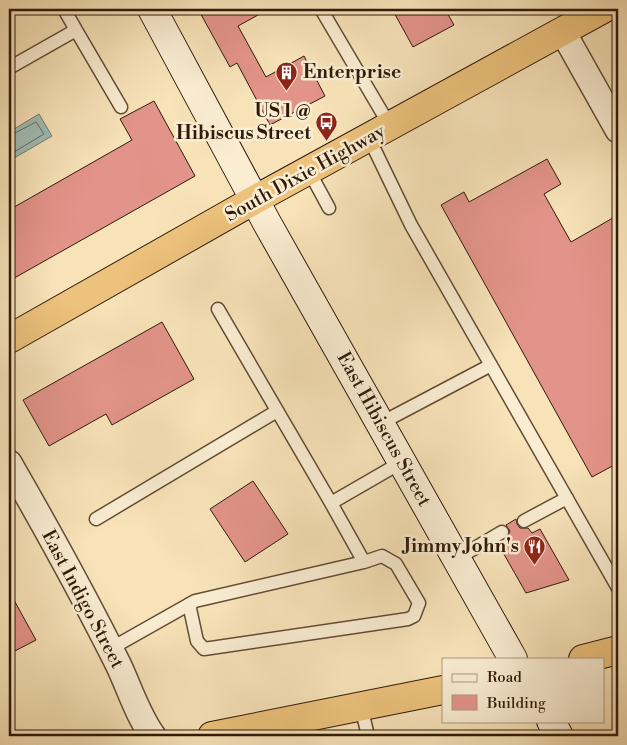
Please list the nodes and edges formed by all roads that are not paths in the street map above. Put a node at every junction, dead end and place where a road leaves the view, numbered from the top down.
1 (64, 9) edge
2 (152, 9) edge
3 (321, 9) edge
4 (600, 9) edge
5 (76, 30) junction
6 (563, 32) junction
7 (9, 68) edge
8 (121, 107) dead end
9 (618, 130) edge
10 (380, 132) junction
11 (309, 171) junction
12 (256, 199) junction
13 (329, 208) dead end
14 (218, 309) dead end
15 (9, 339) edge
16 (492, 365) junction
17 (277, 410) junction
18 (381, 423) junction
19 (402, 462) junction
20 (9, 463) edge
21 (567, 498) junction
22 (331, 503) junction
23 (96, 519) dead end
24 (524, 521) dead end
25 (502, 532) dead end
26 (458, 558) junction
27 (364, 562) junction
28 (618, 588) edge
29 (189, 604) junction
30 (110, 649) junction
31 (618, 650) edge
32 (512, 658) edge
33 (587, 658) edge
34 (442, 690) edge
35 (361, 706) junction
36 (552, 722) edge
37 (153, 736) edge
38 (212, 736) edge
39 (368, 736) edge
40 (559, 736) edge

1 - 5 lane
2 - 12 street, East Hibiscus Street
3 - 10 lane
4 - 6 highway, South Dixie Highway
5 - 7 lane
5 - 8 lane
6 - 9 street
6 - 10 highway, South Dixie Highway
10 - 11 highway, South Dixie Highway
10 - 16 lane
11 - 12 highway, South Dixie Highway
11 - 13 lane
12 - 15 highway, South Dixie Highway
12 - 18 street, East Hibiscus Street
14 - 17 lane
16 - 18 lane
16 - 21 lane
17 - 22 lane
17 - 23 lane
18 - 19 street, East Hibiscus Street
19 - 22 lane
19 - 26 street, East Hibiscus Street
20 - 30 street, East Indigo Street
21 - 24 lane
21 - 28 lane
22 - 27 lane
25 - 26 lane
26 - 32 street, East Hibiscus Street
27 - 29 lane
27 - 29 lane
29 - 30 lane
30 - 37 street, East Indigo Street
31 - 33 highway
34 - 35 highway
35 - 38 highway
35 - 39 lane
36 - 40 street

